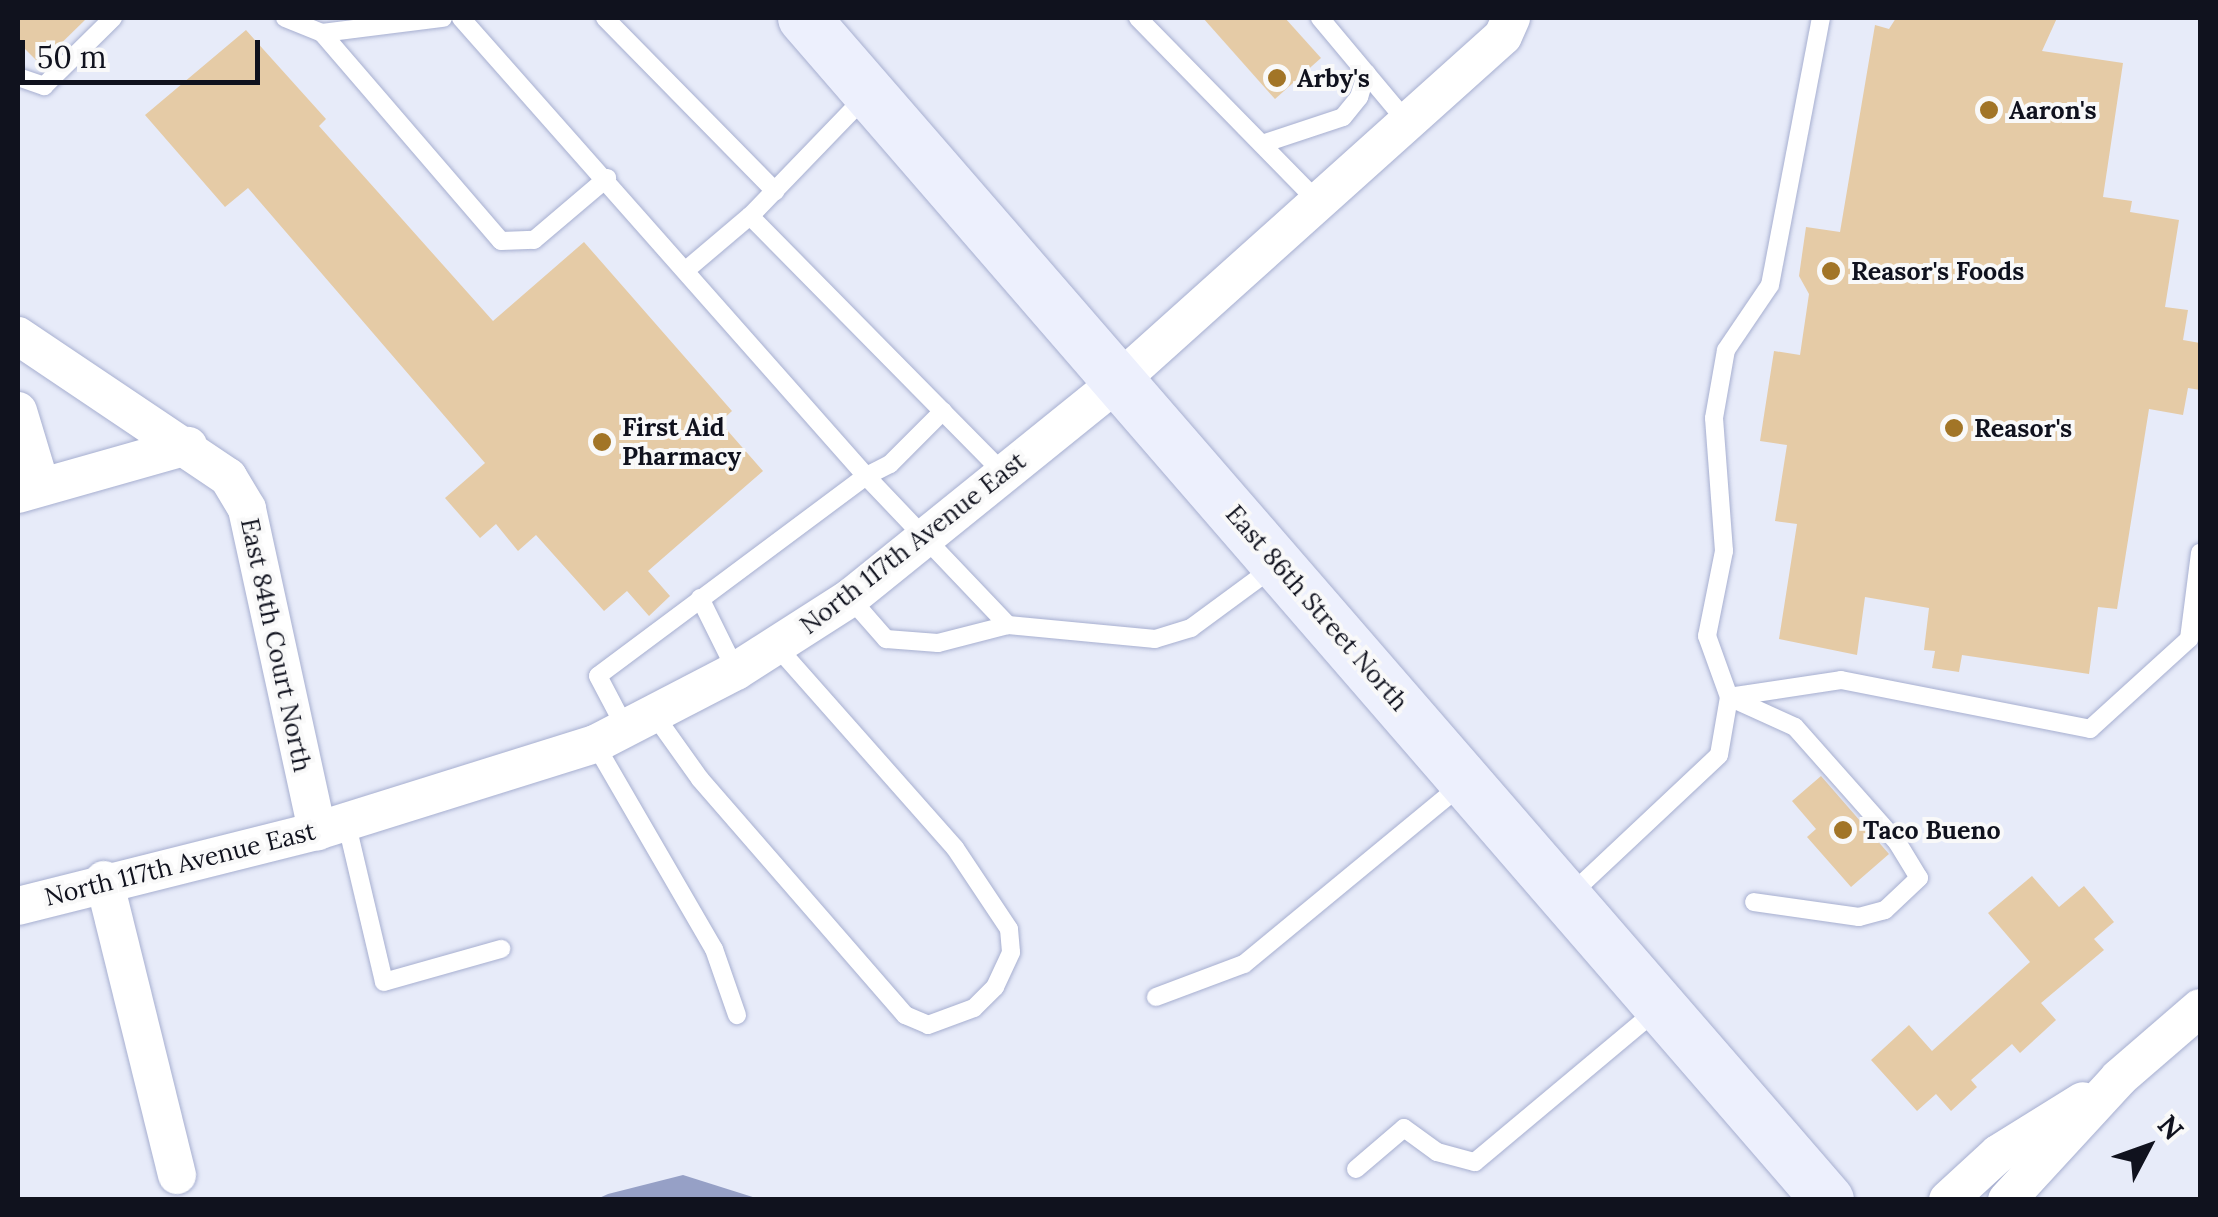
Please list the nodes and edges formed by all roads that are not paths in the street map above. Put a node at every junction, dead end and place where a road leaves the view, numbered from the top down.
1 (113, 18) edge
2 (284, 18) edge
3 (443, 18) edge
4 (461, 18) edge
5 (604, 18) edge
6 (804, 18) edge
7 (1141, 18) edge
8 (1320, 18) edge
9 (1511, 18) edge
10 (1821, 18) edge
11 (322, 34) junction
12 (1366, 72) junction
13 (18, 76) edge
14 (870, 92) junction
15 (1407, 122) junction
16 (1262, 144) junction
17 (606, 178) junction
18 (775, 190) junction
19 (1318, 202) junction
20 (750, 216) junction
21 (686, 270) junction
22 (18, 336) edge
23 (1121, 379) junction
24 (18, 411) edge
25 (942, 411) junction
26 (188, 446) junction
27 (1004, 474) junction
28 (866, 476) junction
29 (30, 490) edge
30 (928, 537) junction
31 (2200, 553) edge
32 (1278, 563) junction
33 (700, 598) junction
34 (850, 598) junction
35 (1008, 625) junction
36 (776, 646) junction
37 (736, 670) junction
38 (1729, 697) junction
39 (625, 728) junction
40 (1466, 780) junction
41 (331, 826) junction
42 (104, 880) junction
43 (1568, 898) junction
44 (1754, 902) dead end
45 (18, 906) edge
46 (501, 949) dead end
47 (1156, 997) dead end
48 (1661, 1006) junction
49 (2200, 1008) edge
50 (737, 1015) dead end
51 (2120, 1078) junction
52 (1356, 1169) dead end
53 (176, 1175) dead end
54 (1828, 1200) edge
55 (1948, 1200) edge
56 (2007, 1200) edge

1 - 13 lane
2 - 11 lane
3 - 11 lane
4 - 17 lane
5 - 18 lane
6 - 14 main road, East 86th Street North
7 - 16 lane
8 - 12 lane
9 - 15 street, North 117th Avenue East
10 - 38 lane
11 - 17 lane
12 - 15 lane
12 - 16 lane
14 - 18 lane
14 - 23 main road, East 86th Street North
15 - 19 street, North 117th Avenue East
16 - 19 lane
17 - 21 lane
18 - 20 lane
19 - 23 street, North 117th Avenue East
20 - 21 lane
20 - 25 lane
21 - 28 lane
22 - 26 street, East 84th Court North
23 - 27 street, North 117th Avenue East
23 - 32 main road, East 86th Street North
24 - 29 street
25 - 27 lane
25 - 28 lane
26 - 29 street
26 - 41 street, East 84th Court North
27 - 30 street, North 117th Avenue East
28 - 30 lane
28 - 33 lane
30 - 34 street, North 117th Avenue East
30 - 35 lane
31 - 38 lane
32 - 35 lane
32 - 40 main road, East 86th Street North
33 - 37 lane
33 - 39 lane
34 - 35 lane
34 - 36 street, North 117th Avenue East
36 - 37 street, North 117th Avenue East
36 - 39 lane
37 - 39 street, North 117th Avenue East
38 - 43 lane
38 - 44 lane
39 - 41 street, North 117th Avenue East
39 - 50 lane
40 - 43 main road, East 86th Street North
40 - 47 lane
41 - 42 street, North 117th Avenue East
41 - 46 lane
42 - 45 street, North 117th Avenue East
42 - 53 street
43 - 48 main road, East 86th Street North
48 - 52 lane
48 - 54 main road, East 86th Street North
49 - 51 street
51 - 55 street
51 - 56 street

